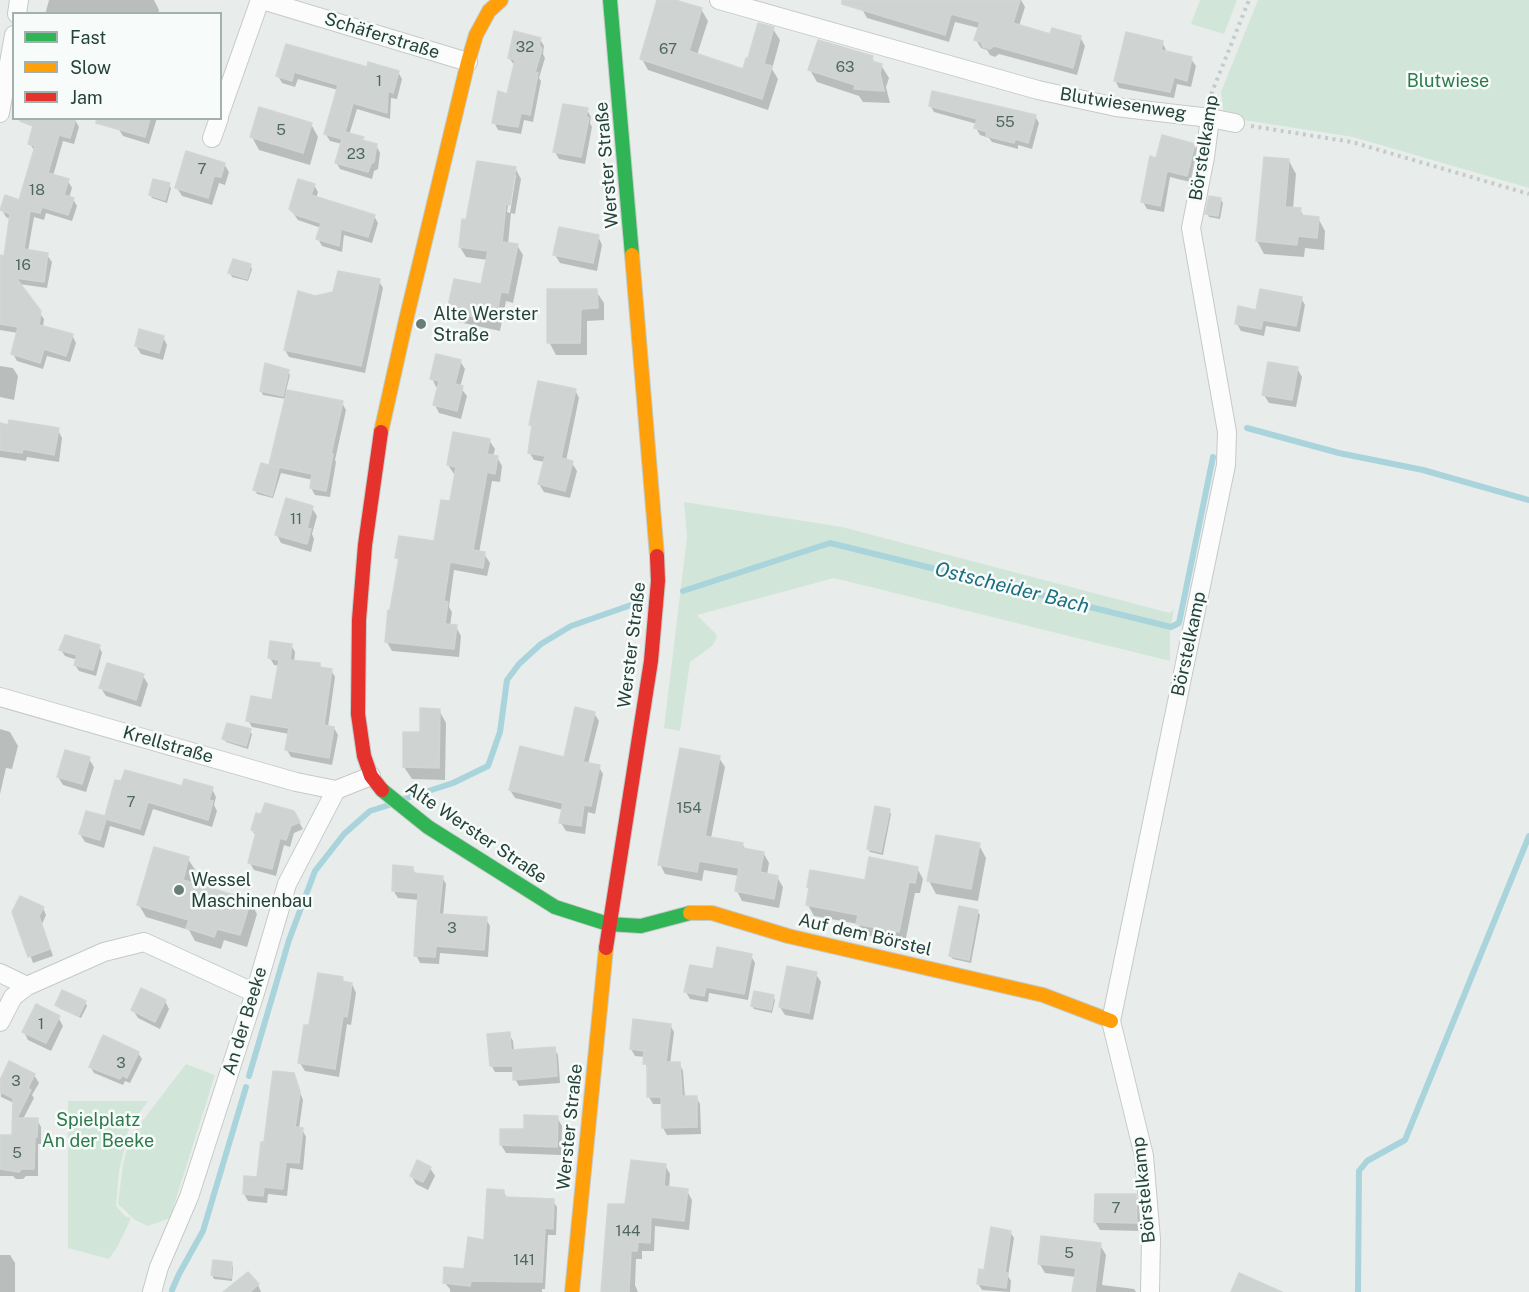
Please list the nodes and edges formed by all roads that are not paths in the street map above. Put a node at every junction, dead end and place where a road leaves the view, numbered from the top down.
1 (261, 0) edge
2 (501, 0) edge
3 (610, 0) edge
4 (719, 0) edge
5 (12, 46) edge
6 (468, 62) junction
7 (222, 107) edge
8 (0, 113) edge
9 (1210, 118) junction
10 (218, 120) edge
11 (1235, 123) road end
12 (212, 138) dead end
13 (0, 696) edge
14 (376, 783) junction
15 (336, 790) junction
16 (608, 924) junction
17 (0, 973) edge
18 (27, 986) junction
19 (255, 993) junction
20 (1111, 1021) junction
21 (0, 1022) edge
22 (152, 1292) edge
23 (572, 1292) edge
24 (1150, 1292) edge

1 - 6 street, Schäferstraße
1 - 7 street, Schäferstraße
2 - 6 street
3 - 16 street, Werster Straße
4 - 9 street, Blutwiesenweg
5 - 8 street
6 - 14 street
9 - 11 street, Blutwiesenweg
9 - 20 street, Börstelkamp
10 - 12 street
13 - 15 street, Krellstraße
14 - 15 street
14 - 16 street, Alte Werster Straße
15 - 19 street, An der Beeke
16 - 20 street, Auf dem Börstel
16 - 23 street, Werster Straße
17 - 18 street
18 - 19 street
18 - 21 street
19 - 22 street, An der Beeke
20 - 24 street, Börstelkamp

